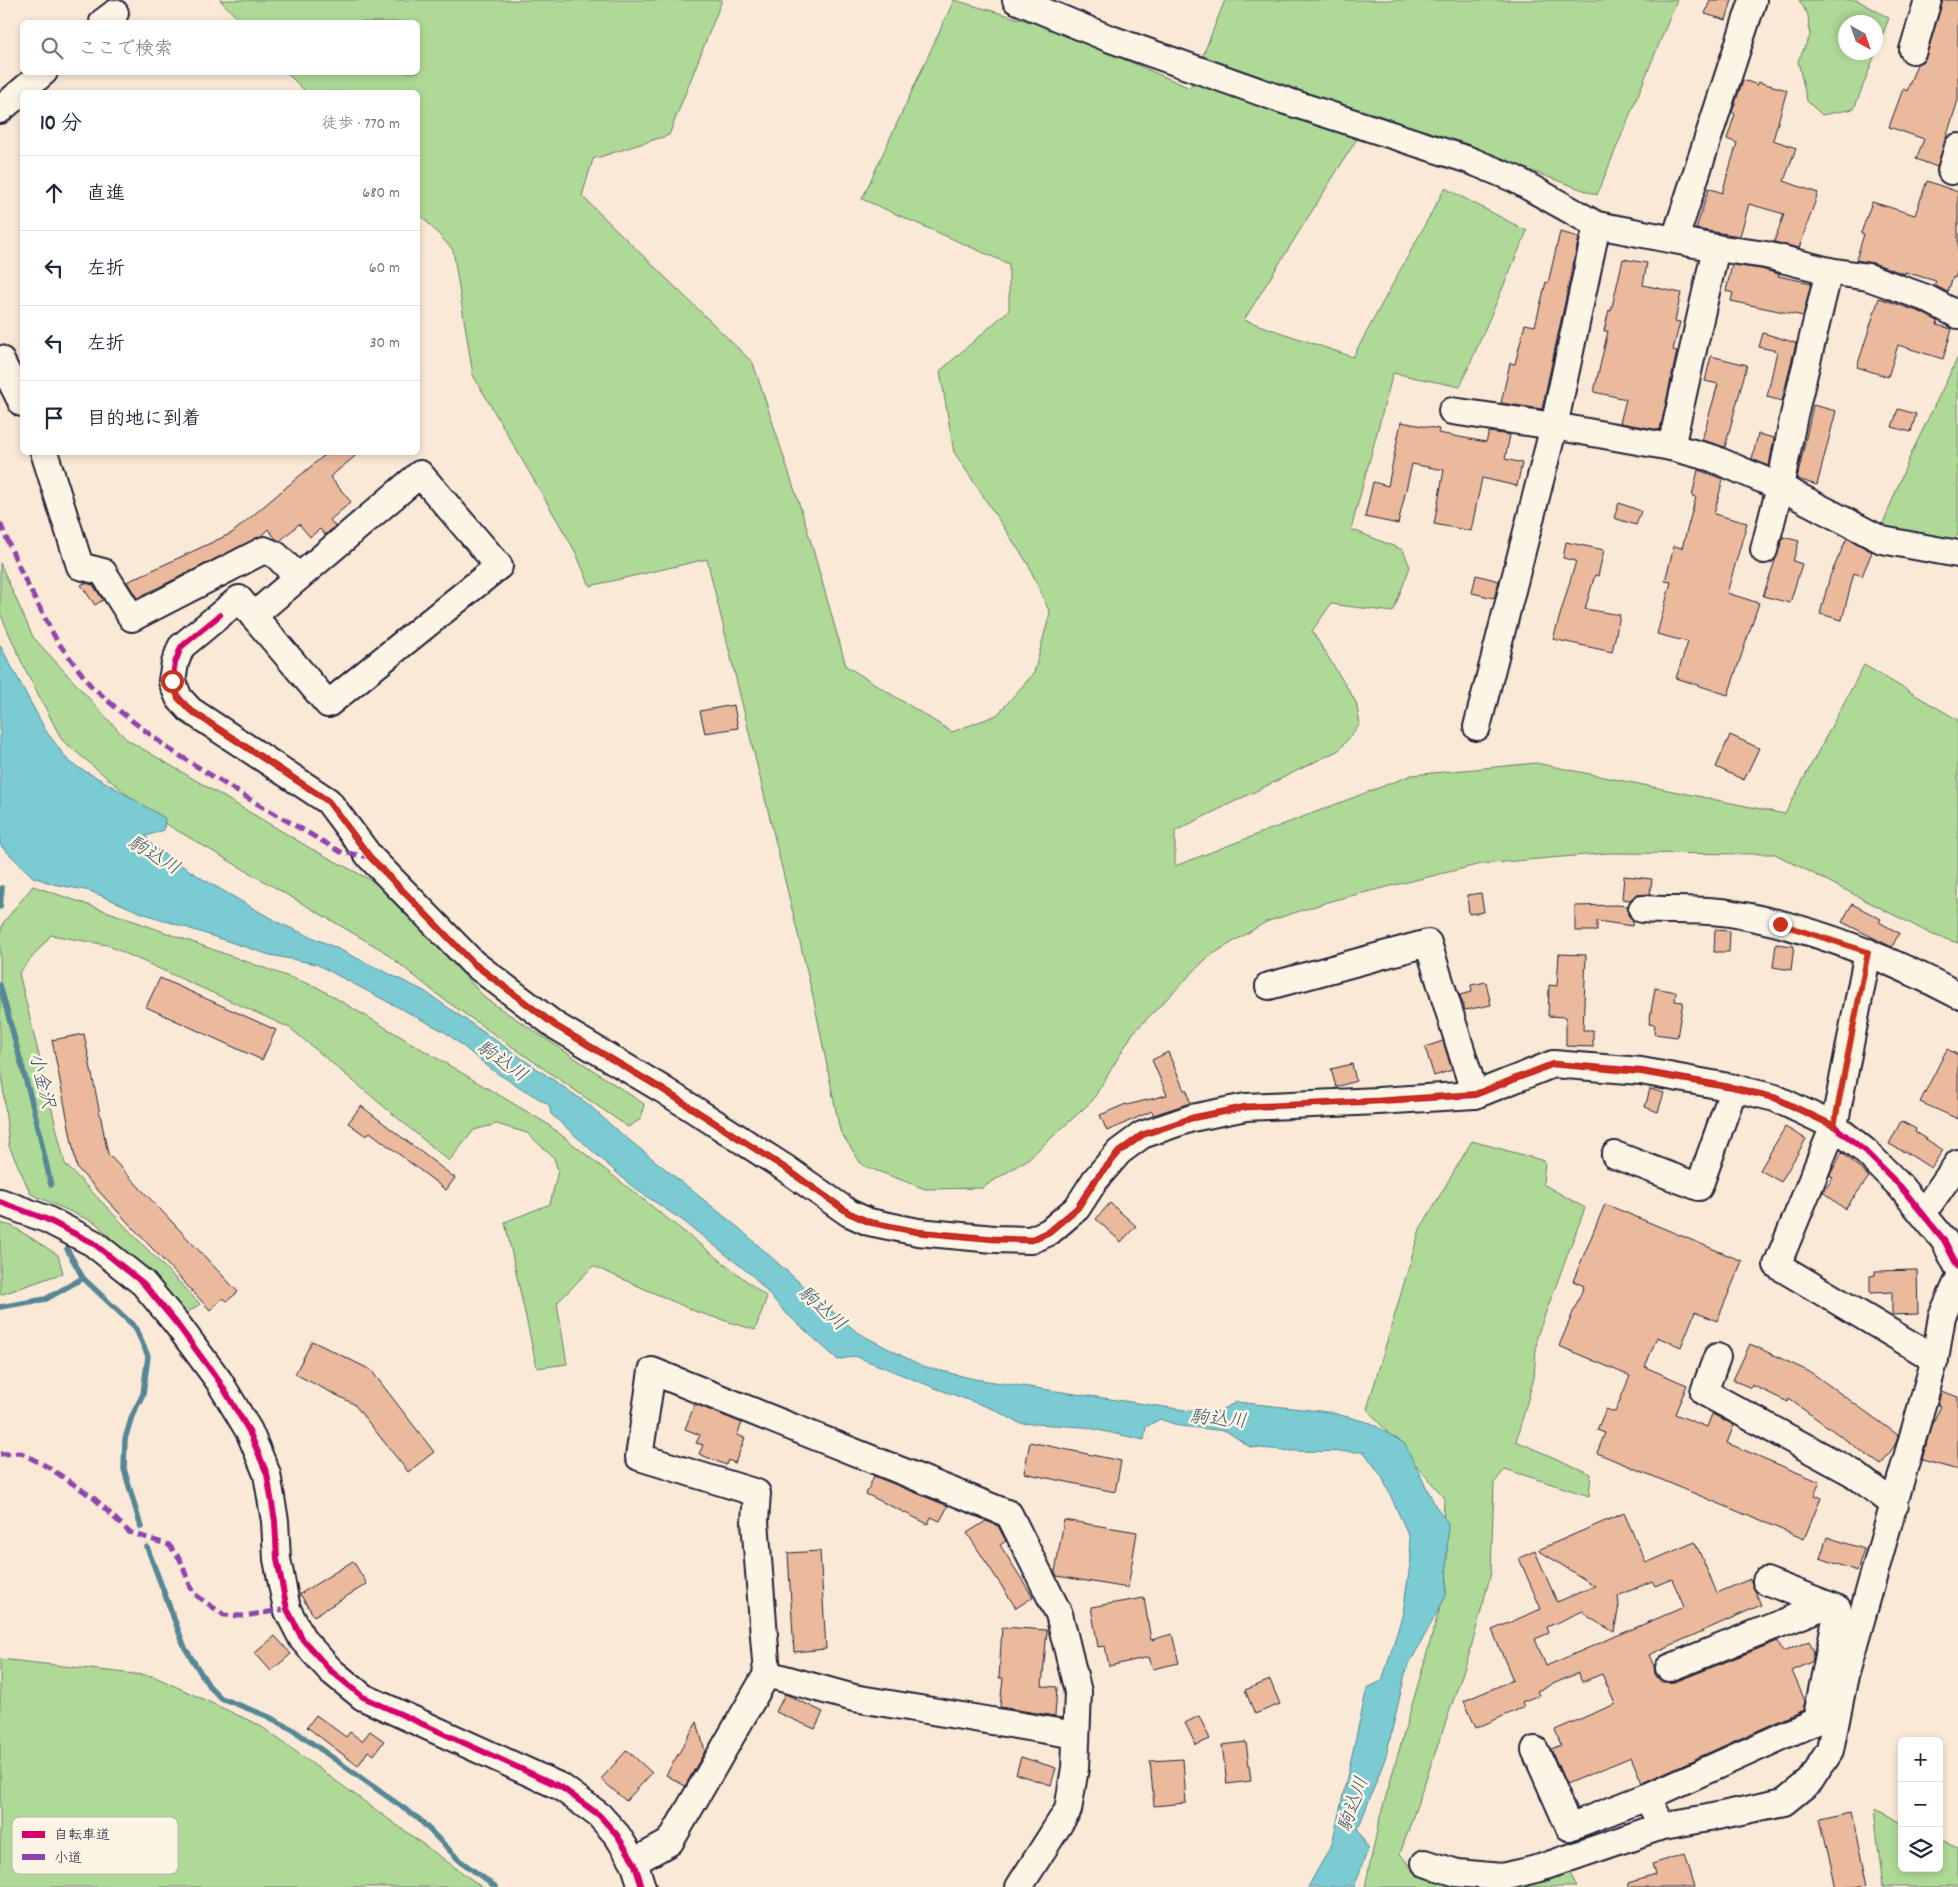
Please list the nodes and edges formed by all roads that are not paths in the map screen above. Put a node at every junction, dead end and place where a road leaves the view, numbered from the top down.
1 (1016, 0) edge
2 (1753, 0) edge
3 (1928, 0) edge
4 (1913, 50) dead end
5 (41, 75) edge
6 (23, 90) edge
7 (20, 93) edge
8 (0, 110) edge
9 (1597, 225) junction
10 (1675, 240) junction
11 (1716, 248) junction
12 (1829, 271) junction
13 (1958, 315) edge
14 (0, 359) edge
15 (20, 399) edge
16 (1452, 411) dead end
17 (1554, 426) junction
18 (1671, 447) junction
19 (45, 455) edge
20 (1780, 487) junction
21 (1764, 550) dead end
22 (1958, 554) edge
23 (298, 577) junction
24 (253, 616) junction
25 (1477, 727) dead end
26 (1642, 909) dead end
27 (1868, 952) junction
28 (1269, 986) dead end
29 (1958, 995) edge
30 (1734, 1088) junction
31 (1475, 1094) junction
32 (1834, 1126) junction
33 (1615, 1155) dead end
34 (1958, 1163) edge
35 (1, 1195) edge
36 (1923, 1213) junction
37 (1958, 1268) edge
38 (1958, 1281) edge
39 (1718, 1357) dead end
40 (1935, 1359) junction
41 (1895, 1505) junction
42 (1766, 1581) dead end
43 (1832, 1607) junction
44 (1862, 1619) junction
45 (1669, 1668) dead end
46 (768, 1674) junction
47 (1076, 1735) junction
48 (1535, 1750) dead end
49 (1647, 1797) junction
50 (1662, 1826) junction
51 (634, 1862) junction
52 (1425, 1862) dead end
53 (642, 1887) edge
54 (1019, 1887) edge

1 - 9 street
2 - 10 street
3 - 4 street
5 - 6 street
7 - 8 street
9 - 10 street
9 - 17 street
10 - 11 street
11 - 12 street
11 - 18 street
12 - 13 street
12 - 20 street
14 - 15 street
16 - 17 street
17 - 18 street
17 - 25 street
18 - 20 street
19 - 23 street
20 - 21 street
20 - 22 street
23 - 24 street
23 - 24 street
24 - 31 street
26 - 27 street
27 - 29 street
27 - 32 street
28 - 31 street
30 - 31 street
30 - 32 street
30 - 33 street
32 - 36 street
32 - 40 street
34 - 36 street
35 - 51 street
36 - 37 street
38 - 40 street
39 - 41 street
40 - 41 street
41 - 44 street
42 - 43 street
43 - 44 street
43 - 45 street
43 - 49 street
44 - 50 street
46 - 47 street
46 - 47 street
46 - 51 street
47 - 54 street
48 - 49 street
49 - 50 street
50 - 52 street
51 - 53 street

